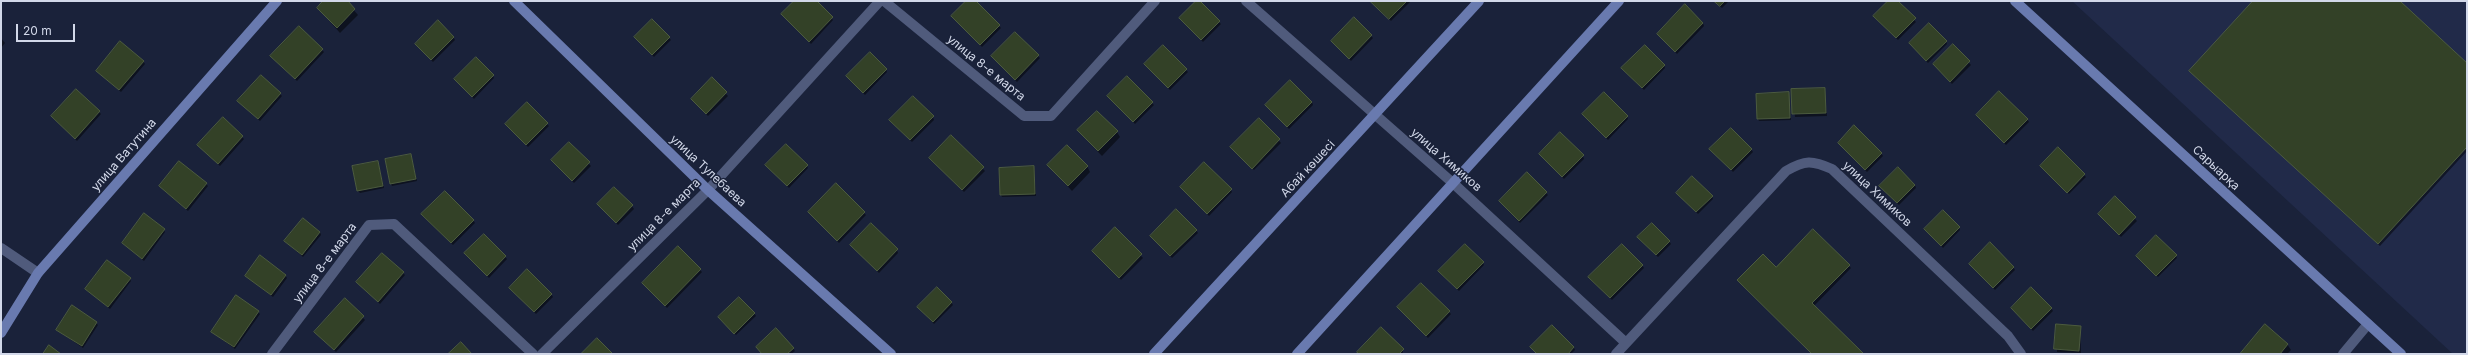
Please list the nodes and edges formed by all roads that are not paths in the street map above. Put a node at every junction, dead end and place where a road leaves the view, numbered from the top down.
1 (277, 1) edge
2 (514, 1) edge
3 (880, 1) edge
4 (884, 1) edge
5 (1155, 1) edge
6 (1246, 1) edge
7 (1479, 1) edge
8 (1619, 1) edge
9 (2015, 1) edge
10 (1376, 116) junction
11 (1454, 184) junction
12 (708, 190) junction
13 (1, 248) edge
14 (38, 273) junction
15 (2368, 324) junction
16 (1, 333) edge
17 (1626, 343) junction
18 (272, 354) edge
19 (533, 354) edge
20 (542, 354) edge
21 (890, 354) edge
22 (1154, 354) edge
23 (1297, 354) edge
24 (1616, 354) edge
25 (2021, 354) edge
26 (2343, 354) edge
27 (2401, 354) edge

1 - 14 street, улица Ватутина
2 - 12 street, улица Тулебаева
3 - 12 street, улица 8-е марта
4 - 5 street, улица 8-е марта
6 - 10 street, улица Химиков
7 - 10 street, Абай көшесі
8 - 11 street
9 - 15 street, Сарыарқа
10 - 11 street, улица Химиков
10 - 22 street, Абай көшесі
11 - 17 street, улица Химиков
11 - 23 street
12 - 20 street, улица 8-е марта
12 - 21 street, улица Тулебаева
13 - 14 street
14 - 16 street, улица Ватутина
15 - 26 street
15 - 27 street, Сарыарқа
17 - 24 street, улица Химиков
17 - 25 street, улица Химиков
18 - 19 street, улица 8-е марта

